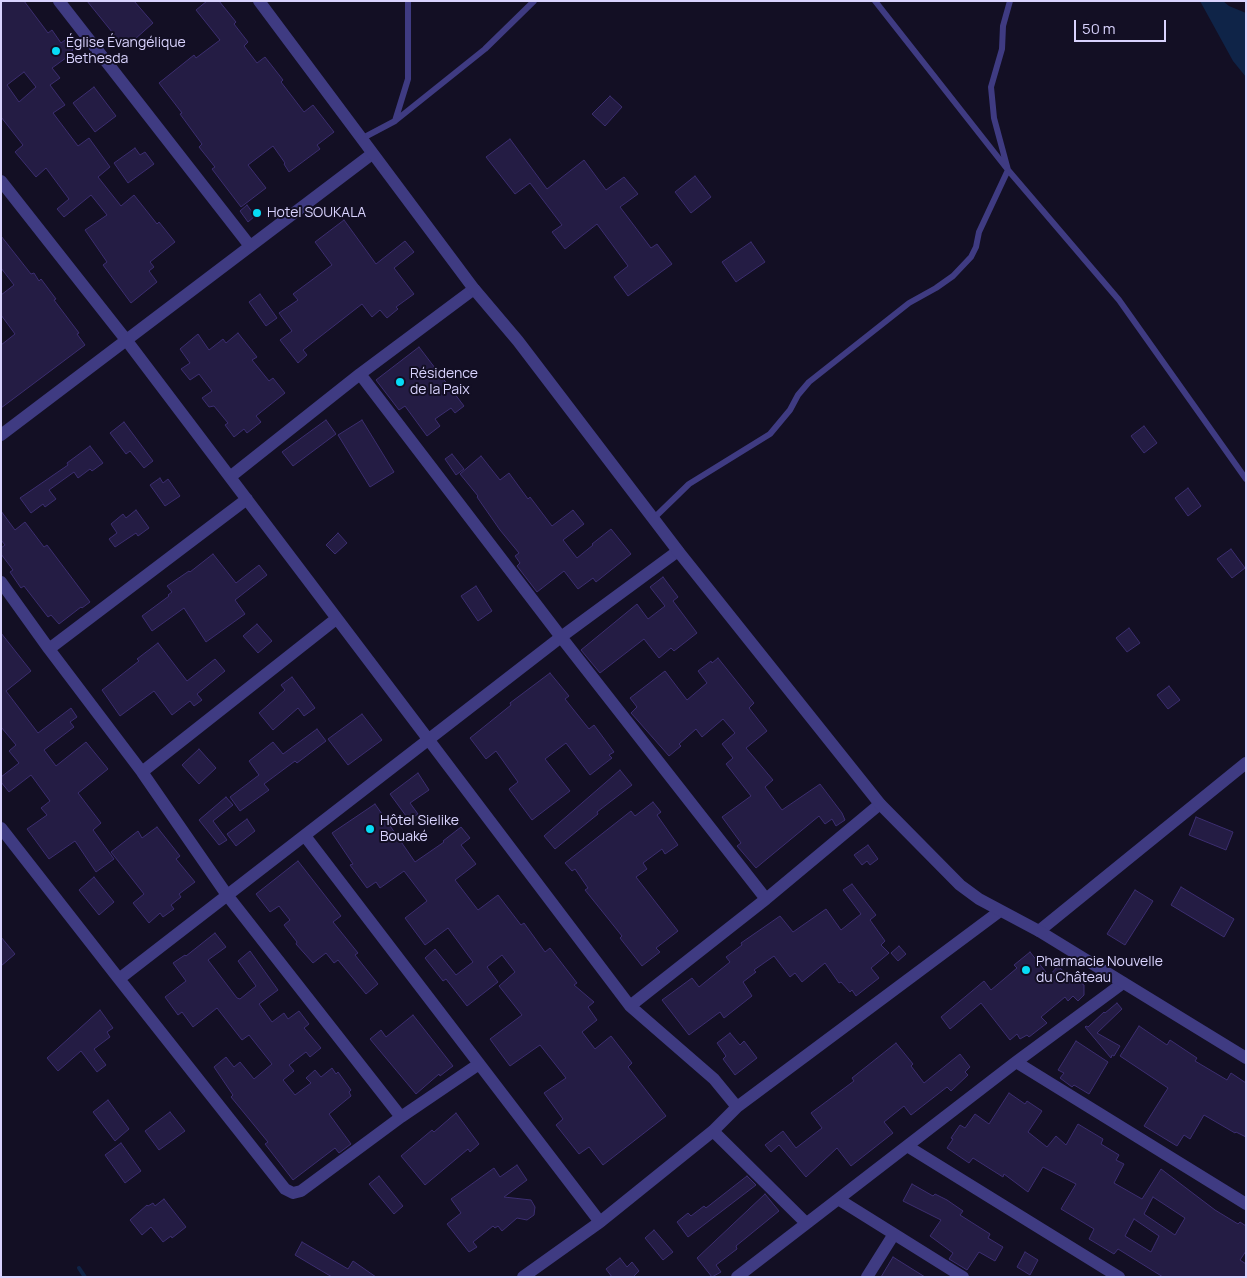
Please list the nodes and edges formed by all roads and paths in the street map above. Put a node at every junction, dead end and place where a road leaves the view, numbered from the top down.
1 (59, 1) edge
2 (258, 1) edge
3 (408, 1) edge
4 (534, 1) edge
5 (875, 1) edge
6 (1010, 1) edge
7 (395, 121) junction
8 (361, 139) junction
9 (372, 154) junction
10 (1008, 170) junction
11 (1, 181) edge
12 (250, 246) junction
13 (474, 289) junction
14 (127, 340) junction
15 (360, 374) junction
16 (1, 436) edge
17 (230, 476) junction
18 (1246, 480) edge
19 (247, 499) junction
20 (653, 519) junction
21 (678, 551) junction
22 (1, 582) edge
23 (336, 619) junction
24 (561, 637) junction
25 (49, 649) junction
26 (428, 741) junction
27 (1246, 764) edge
28 (142, 772) junction
29 (880, 804) junction
30 (1, 828) edge
31 (304, 836) junction
32 (227, 895) junction
33 (766, 899) junction
34 (1000, 911) junction
35 (1040, 931) junction
36 (118, 979) junction
37 (1123, 983) junction
38 (630, 1006) junction
39 (1246, 1058) edge
40 (1016, 1062) junction
41 (479, 1064) junction
42 (738, 1107) junction
43 (401, 1117) junction
44 (714, 1131) junction
45 (907, 1146) junction
46 (838, 1199) junction
47 (1246, 1204) edge
48 (600, 1222) junction
49 (806, 1223) junction
50 (894, 1234) junction
51 (523, 1277) edge
52 (737, 1277) edge
53 (868, 1277) edge
54 (963, 1277) edge
55 (1119, 1277) edge

1 - 12 street
2 - 8 street
3 - 7 lane
4 - 7 lane
5 - 10 lane
6 - 10 lane
7 - 8 lane
8 - 9 street
9 - 12 street
9 - 13 street
10 - 18 lane
10 - 20 lane
11 - 14 street
12 - 14 street
13 - 15 street
13 - 20 street
14 - 16 street
14 - 17 street
15 - 17 street
15 - 24 street
17 - 19 street
19 - 23 street
19 - 25 street
20 - 21 street
21 - 24 street
21 - 29 street
22 - 25 street
23 - 26 street
23 - 28 street
24 - 26 street
24 - 33 street
25 - 28 street
26 - 31 street
26 - 38 street
27 - 35 street
28 - 32 street
29 - 33 street
29 - 34 street
30 - 36 street
31 - 32 street
31 - 41 street
32 - 36 street
32 - 43 street
33 - 38 street
34 - 35 street
34 - 42 street
35 - 37 street
36 - 43 street
37 - 39 street
37 - 40 street
38 - 42 street
40 - 45 street
40 - 47 street
41 - 43 street
41 - 48 street
42 - 44 street
44 - 48 street
44 - 49 street
45 - 46 street
45 - 55 street
46 - 49 street
46 - 50 street
48 - 51 street
49 - 52 street
50 - 53 street
50 - 54 street

